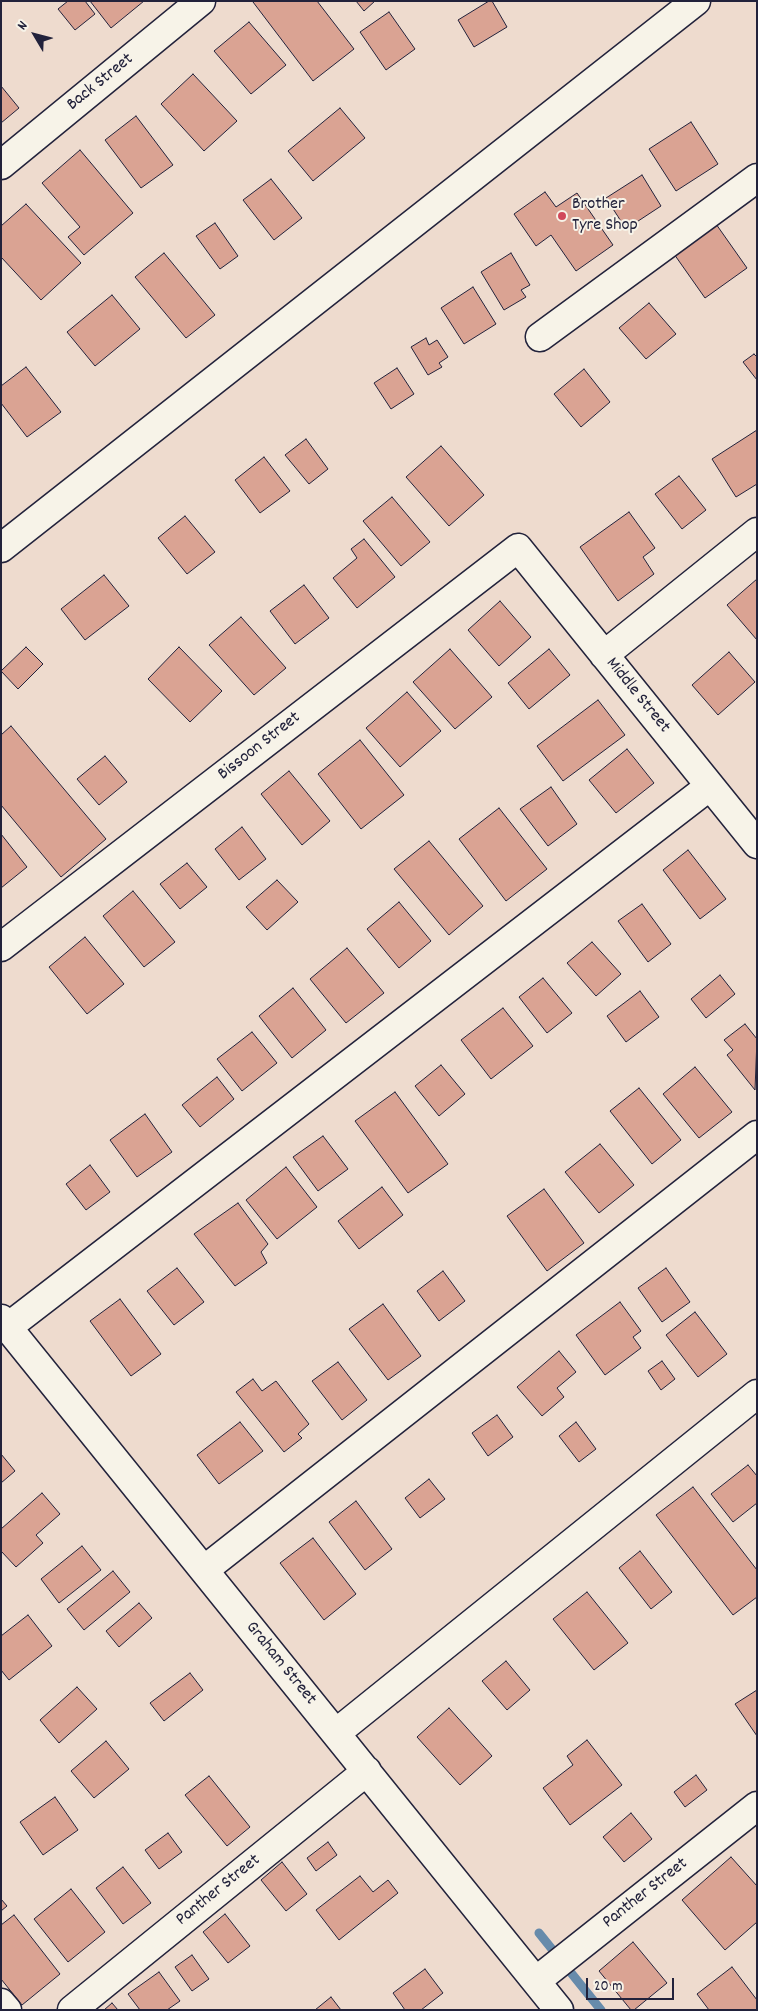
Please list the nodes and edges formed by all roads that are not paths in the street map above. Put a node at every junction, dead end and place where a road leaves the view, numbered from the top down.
1 (201, 1) edge
2 (696, 1) edge
3 (1, 165) edge
4 (757, 178) edge
5 (540, 337) dead end
6 (757, 532) edge
7 (1, 548) edge
8 (518, 548) joint
9 (604, 655) junction
10 (710, 786) junction
11 (757, 844) edge
12 (1, 947) edge
13 (757, 1134) edge
14 (5, 1323) edge
15 (757, 1394) edge
16 (204, 1570) junction
17 (336, 1733) junction
18 (367, 1771) junction
19 (757, 1806) edge
20 (536, 1981) junction
21 (1, 2003) edge
22 (7, 2010) edge
23 (72, 2010) edge
24 (559, 2010) edge

1 - 3 street, Back Street
2 - 7 street
4 - 5 street
6 - 9 street
8 - 9 street, Middle Street
8 - 12 street, Bissoon Street
9 - 10 street, Middle Street
10 - 11 street, Middle Street
10 - 14 street
13 - 16 street
14 - 16 street, Graham Street
15 - 17 street
16 - 17 street, Graham Street
17 - 18 street, Graham Street
18 - 20 street, Graham Street
18 - 23 street, Panther Street
19 - 20 street, Panther Street
20 - 24 street, Graham Street
21 - 22 street

